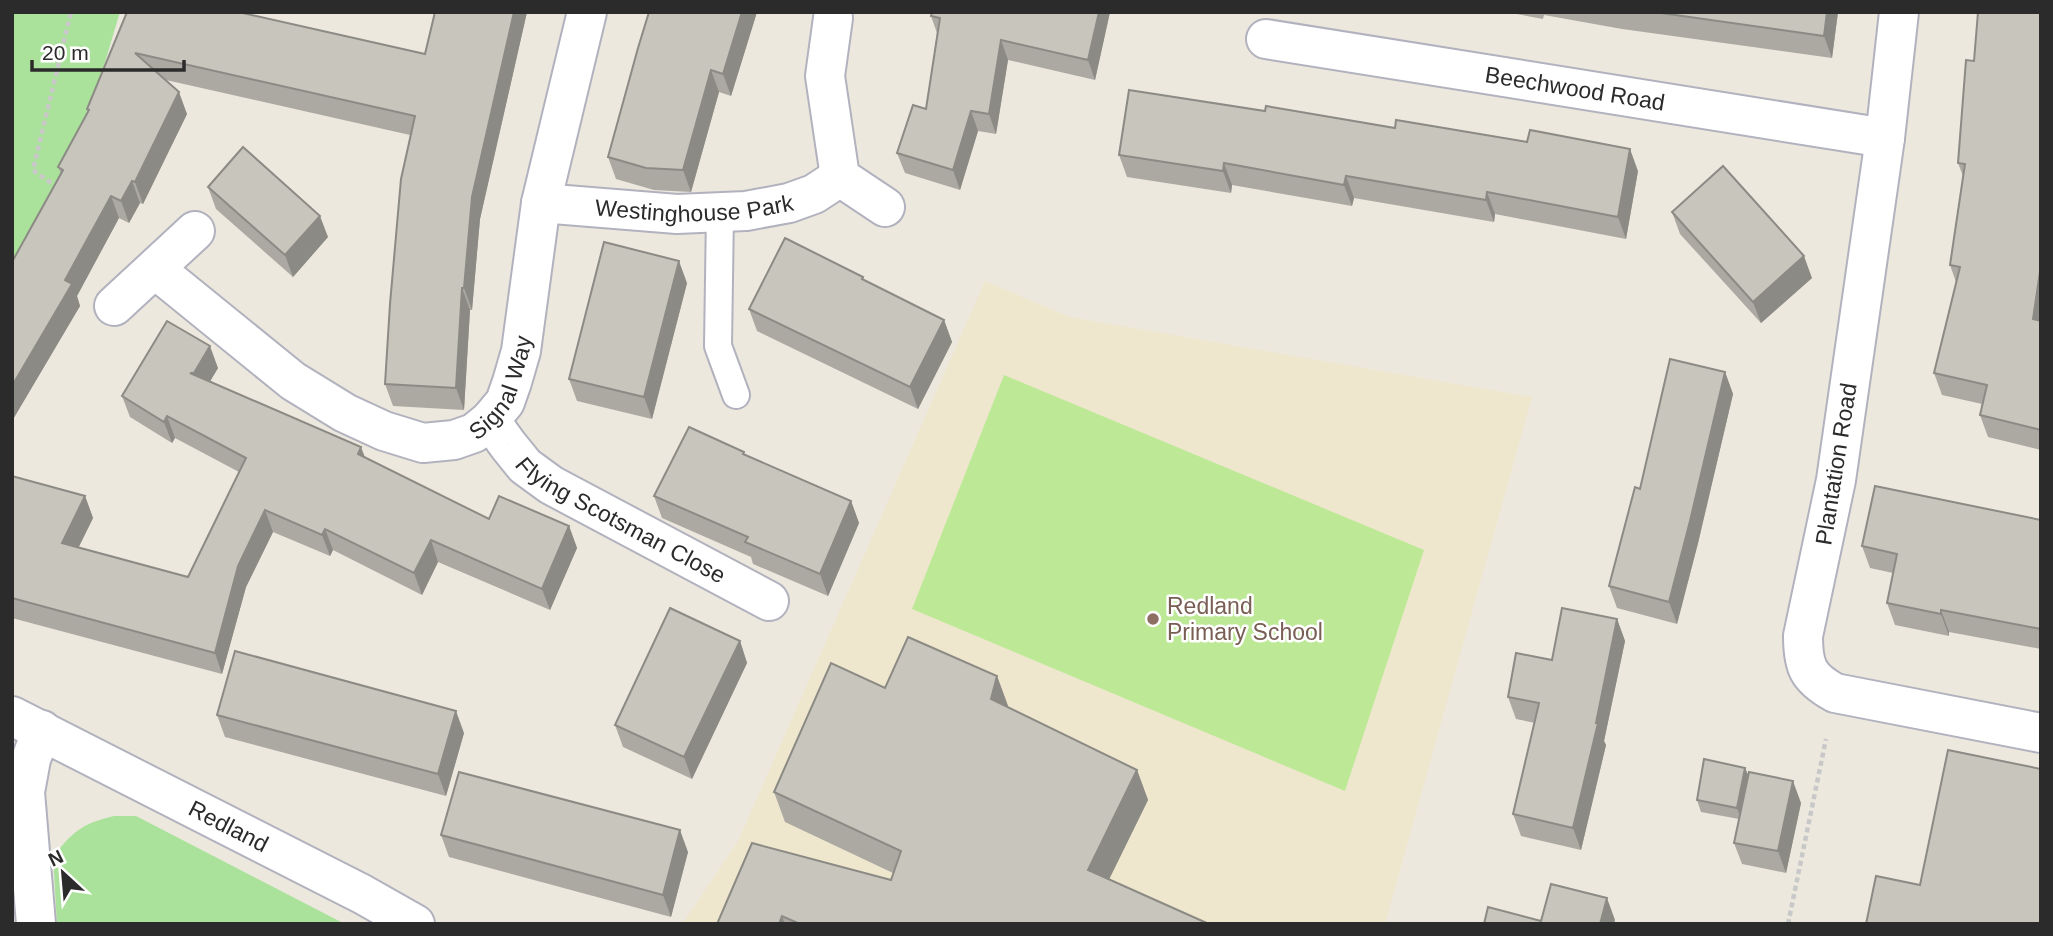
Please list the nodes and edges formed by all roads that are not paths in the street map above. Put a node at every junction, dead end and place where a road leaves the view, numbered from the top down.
1 (587, 12) edge
2 (1899, 12) edge
3 (833, 18) dead end
4 (1266, 39) dead end
5 (1885, 138) junction
6 (840, 177) junction
7 (541, 203) junction
8 (885, 207) dead end
9 (720, 212) junction
10 (195, 231) dead end
11 (155, 269) junction
12 (114, 306) dead end
13 (736, 396) dead end
14 (490, 420) junction
15 (769, 600) dead end
16 (27, 723) edge
17 (2041, 733) edge
18 (36, 924) edge
19 (415, 924) edge

1 - 7 street, Signal Way
2 - 5 street, Plantation Road
3 - 6 street
4 - 5 street, Beechwood Road
5 - 17 street, Plantation Road
6 - 8 street
6 - 9 street, Westinghouse Park
7 - 9 street, Westinghouse Park
7 - 14 street, Signal Way
9 - 13 lane
10 - 11 street
11 - 12 street
11 - 14 street, Signal Way
14 - 15 street, Flying Scotsman Close
16 - 18 street, Redland
16 - 19 street, Redland

